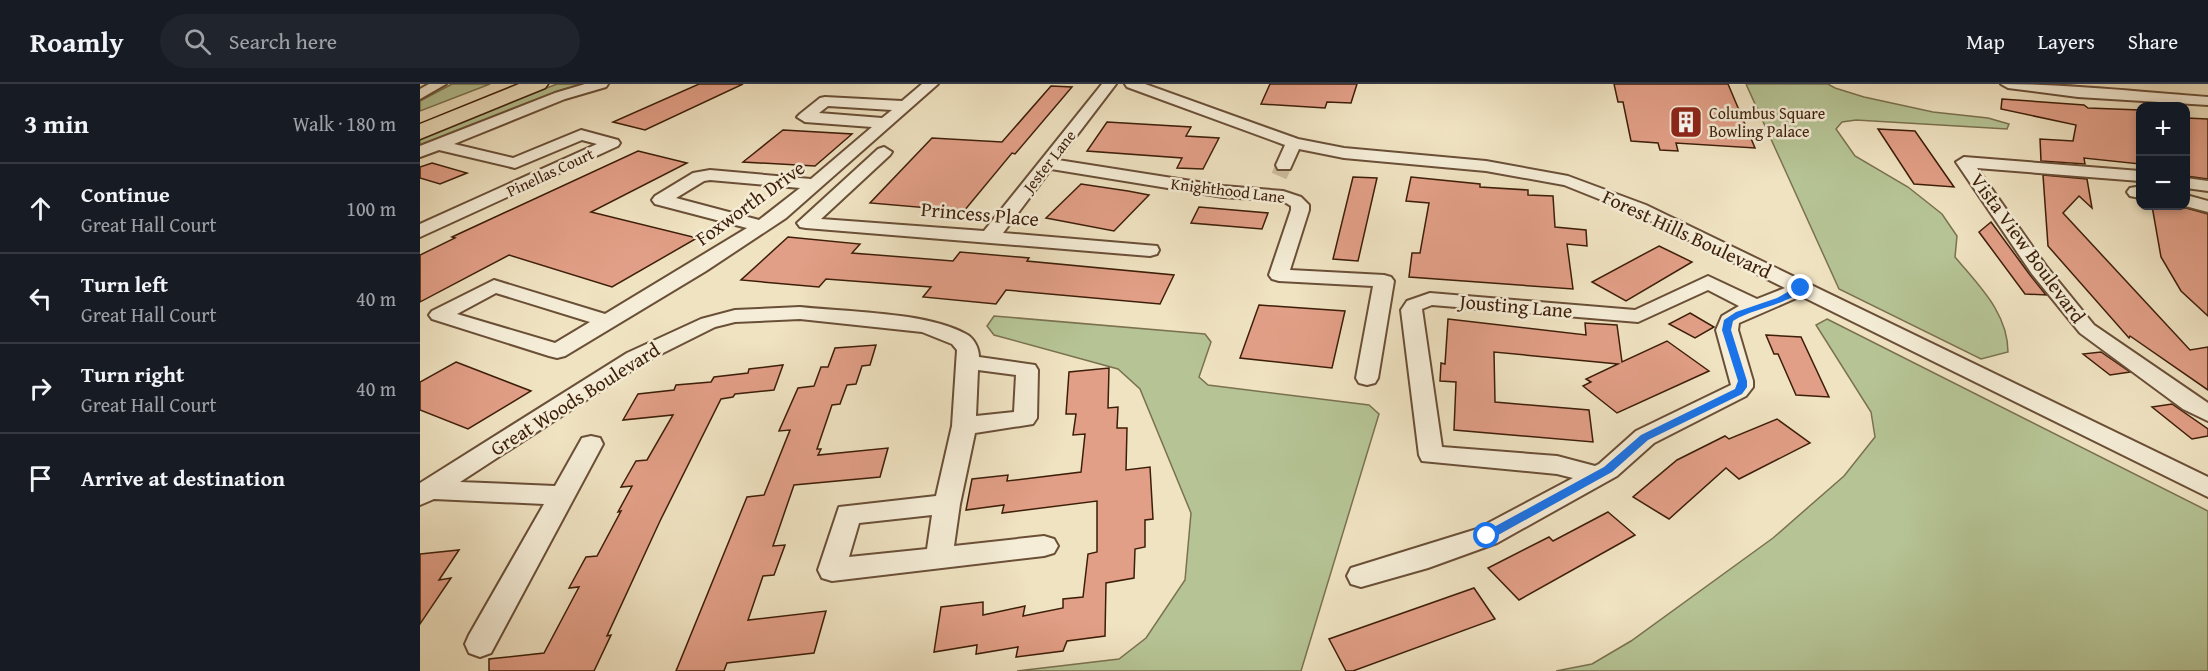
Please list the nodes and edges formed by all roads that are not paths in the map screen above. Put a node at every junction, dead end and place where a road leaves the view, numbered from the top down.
1 (439, 84) edge
2 (505, 84) edge
3 (526, 84) edge
4 (538, 84) edge
5 (602, 84) edge
6 (931, 84) edge
7 (1108, 84) edge
8 (1132, 84) edge
9 (2008, 84) edge
10 (2103, 84) edge
11 (420, 95) edge
12 (2115, 95) junction
13 (2208, 101) edge
14 (906, 106) junction
15 (886, 123) junction
16 (429, 130) edge
17 (1294, 143) junction
18 (420, 152) edge
19 (884, 152) dead end
20 (1047, 164) junction
21 (815, 184) junction
22 (2190, 184) edge
23 (2208, 186) edge
24 (2136, 187) edge
25 (1269, 195) junction
26 (2190, 201) edge
27 (2208, 207) edge
28 (762, 226) junction
29 (420, 231) edge
30 (989, 238) junction
31 (1150, 250) dead end
32 (1801, 288) junction
33 (1758, 308) junction
34 (608, 321) junction
35 (968, 362) junction
36 (1367, 378) dead end
37 (2208, 413) edge
38 (964, 426) junction
39 (591, 444) dead end
40 (1596, 475) junction
41 (2208, 488) edge
42 (425, 493) edge
43 (562, 496) junction
44 (947, 504) junction
45 (1044, 546) dead end
46 (939, 558) junction
47 (1361, 576) dead end
48 (480, 645) dead end

1 - 11 street
2 - 16 main road
3 - 16 main road
4 - 16 main road
5 - 16 street
6 - 14 street, Foxworth Drive
7 - 20 street, Jester Lane
8 - 17 street, Forest Hills Boulevard
9 - 12 street
10 - 12 street
12 - 13 street
14 - 15 street, Foxworth Drive
14 - 15 street
15 - 21 street, Foxworth Drive
16 - 18 street
16 - 29 street, Pinellas Court
17 - 25 street
17 - 32 street, Forest Hills Boulevard
19 - 30 street, Princess Place
20 - 25 street, Knighthood Lane
20 - 30 street, Jester Lane
21 - 28 street, Foxworth Drive
21 - 28 street
22 - 23 street
24 - 37 street, Vista View Boulevard
25 - 36 street, Knighthood Lane
26 - 27 street
28 - 34 street, Foxworth Drive
30 - 31 street, Princess Place
32 - 33 street
32 - 41 street, Forest Hills Boulevard
33 - 40 street
33 - 40 street, Jousting Lane
34 - 34 street, Foxworth Drive
35 - 38 street, Great Woods Boulevard
35 - 38 street
35 - 42 street, Great Woods Boulevard
38 - 44 street, Great Woods Boulevard
39 - 43 street
40 - 47 street
42 - 43 street
43 - 48 street
44 - 46 street, Great Woods Boulevard
44 - 46 street
45 - 46 street

